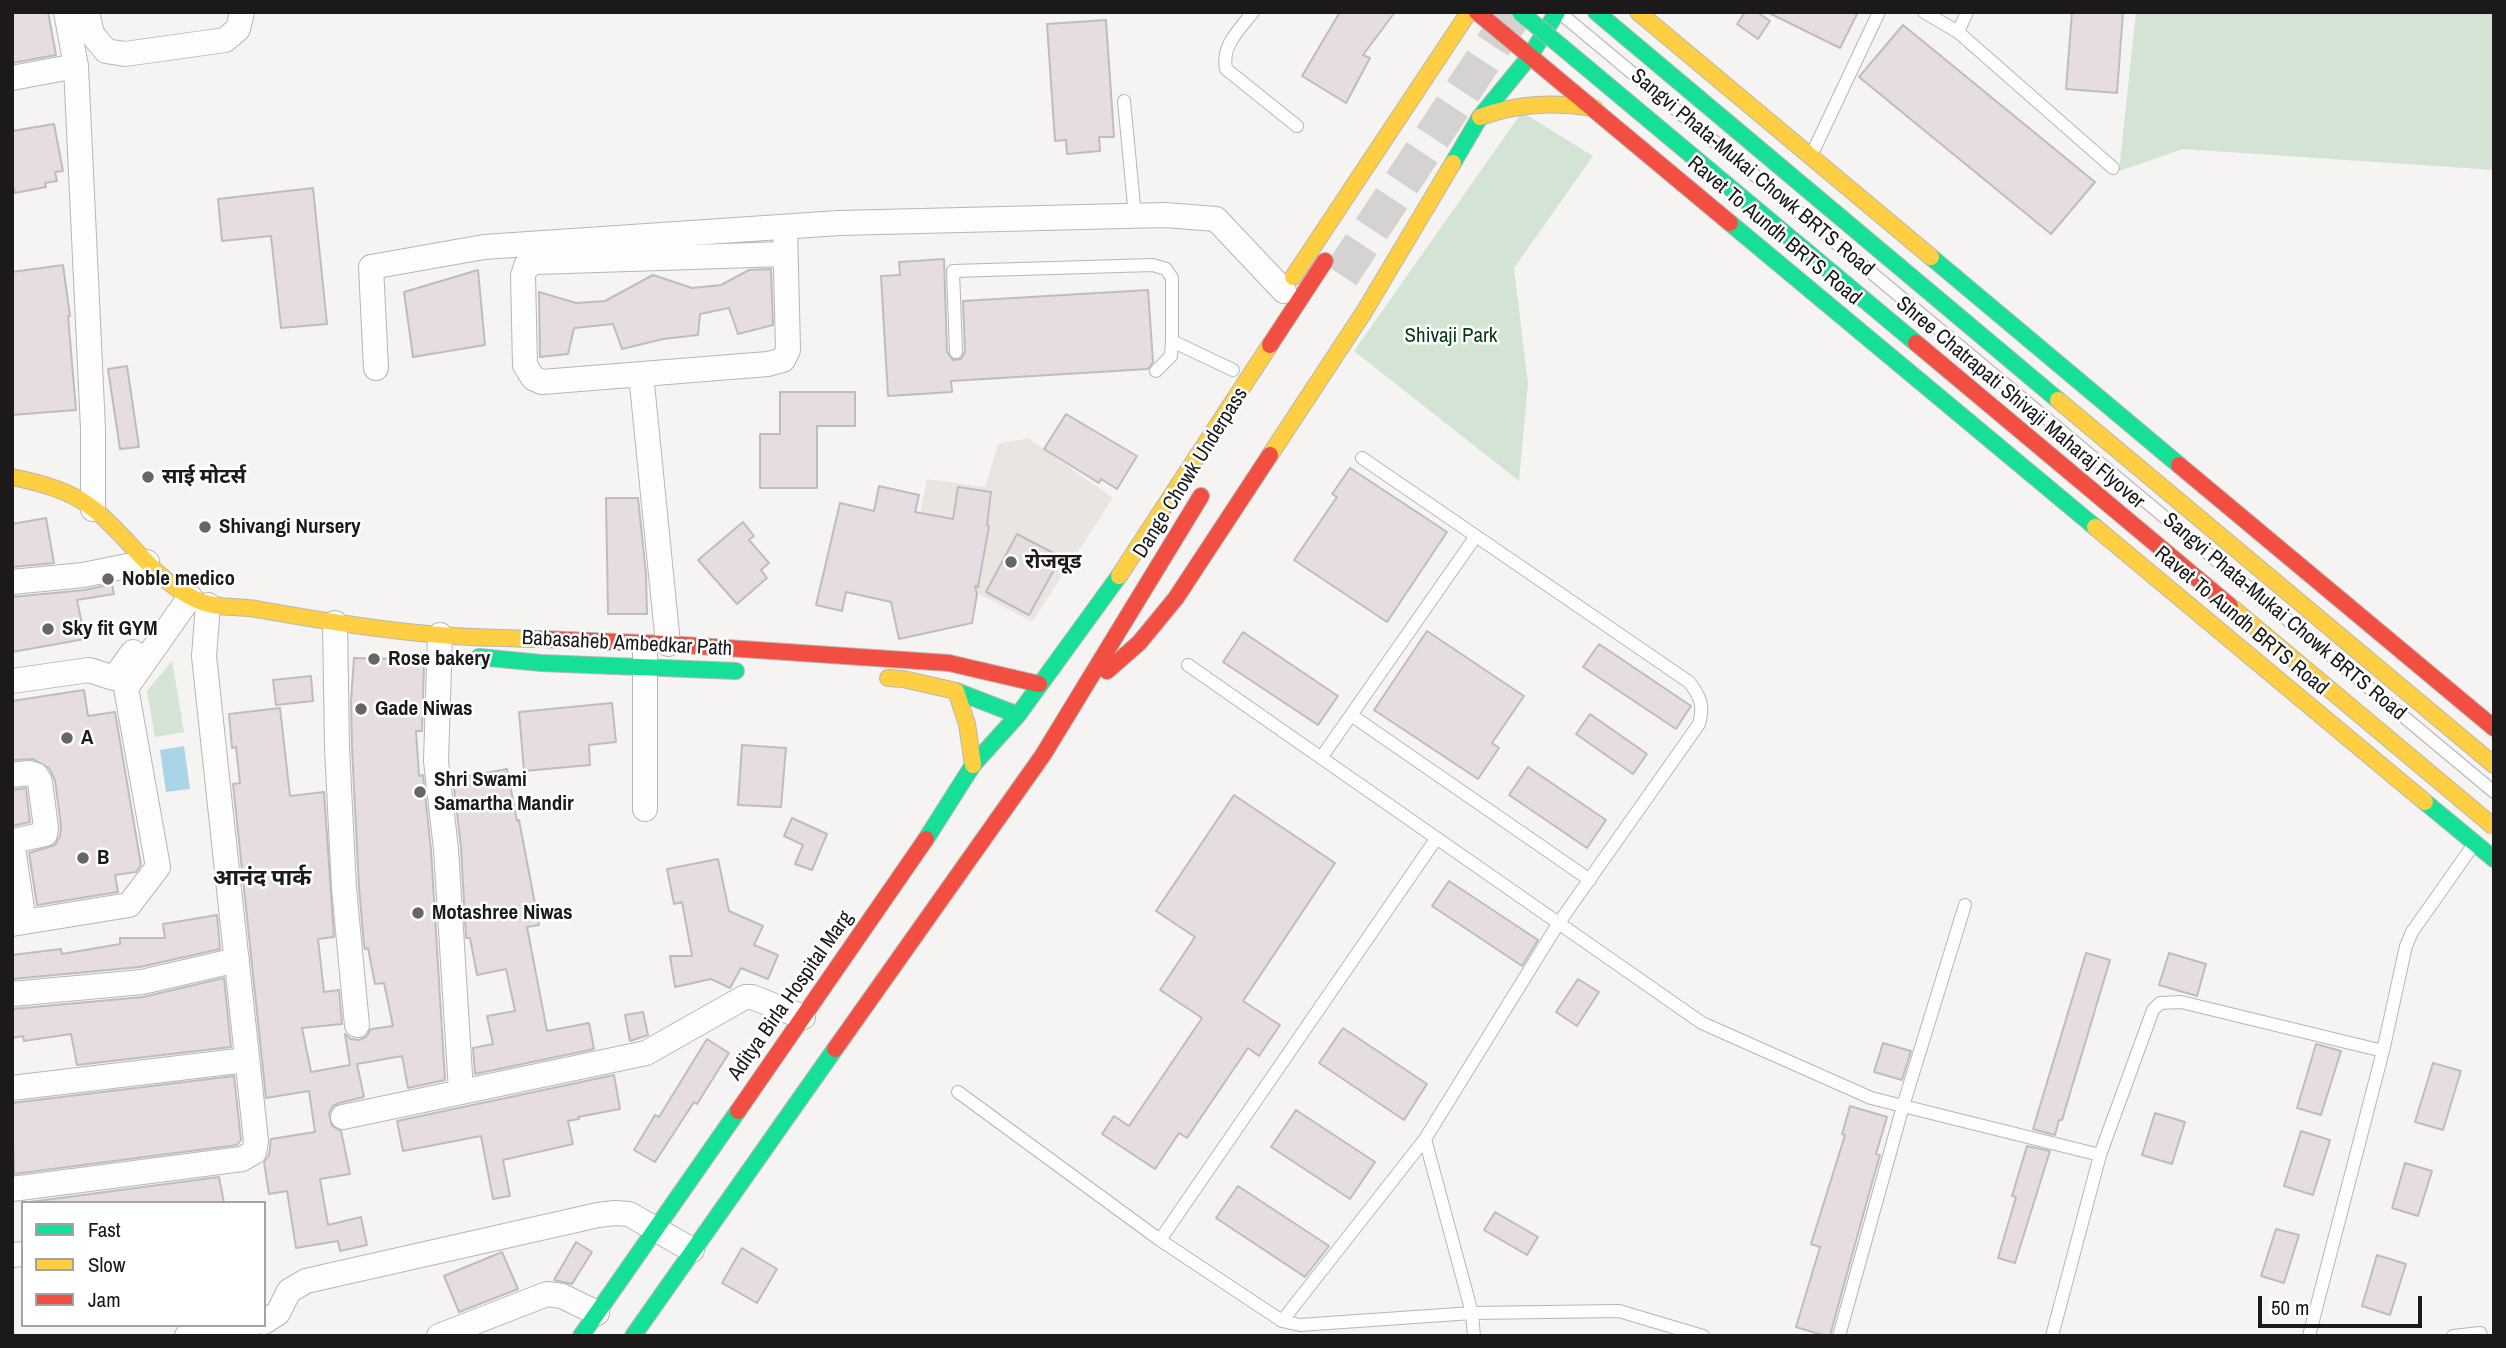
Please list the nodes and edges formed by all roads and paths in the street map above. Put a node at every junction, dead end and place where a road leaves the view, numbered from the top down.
1 (66, 12) edge
2 (87, 12) edge
3 (242, 12) edge
4 (1252, 12) edge
5 (1469, 12) edge
6 (1477, 12) edge
7 (1520, 12) edge
8 (1558, 12) edge
9 (1595, 12) edge
10 (1638, 12) edge
11 (1879, 12) edge
12 (1924, 12) edge
13 (1967, 12) edge
14 (1958, 32) junction
15 (1530, 56) junction
16 (76, 66) junction
17 (12, 78) edge
18 (1124, 102) dead end
19 (1594, 108) junction
20 (1480, 117) junction
21 (1297, 126) dead end
22 (1810, 156) junction
23 (2113, 168) dead end
24 (1135, 216) junction
25 (785, 227) junction
26 (785, 254) junction
27 (1325, 261) dead end
28 (1280, 297) joint
29 (1172, 341) junction
30 (956, 352) dead end
31 (376, 368) dead end
32 (1233, 369) dead end
33 (1156, 371) dead end
34 (641, 374) junction
35 (1362, 458) dead end
36 (12, 477) edge
37 (1206, 487) dead end
38 (93, 509) junction
39 (1476, 536) junction
40 (1110, 558) dead end
41 (147, 562) junction
42 (12, 582) edge
43 (1103, 601) junction
44 (208, 605) junction
45 (336, 636) junction
46 (444, 650) junction
47 (653, 651) junction
48 (1188, 665) dead end
49 (746, 671) dead end
50 (877, 677) dead end
51 (12, 681) edge
52 (1039, 684) junction
53 (956, 691) junction
54 (1080, 695) junction
55 (1018, 715) junction
56 (1351, 715) junction
57 (2494, 728) edge
58 (1321, 758) junction
59 (973, 765) junction
60 (2494, 765) edge
61 (12, 775) edge
62 (2494, 792) edge
63 (645, 809) dead end
64 (2494, 827) edge
65 (1436, 839) junction
66 (13, 841) edge
67 (2475, 842) junction
68 (2494, 859) edge
69 (1590, 880) junction
70 (1965, 905) dead end
71 (18, 923) edge
72 (1558, 925) junction
73 (237, 960) junction
74 (12, 994) edge
75 (803, 1017) junction
76 (357, 1025) dead end
77 (2383, 1051) junction
78 (246, 1060) junction
79 (12, 1088) edge
80 (461, 1091) junction
81 (958, 1093) dead end
82 (1903, 1106) junction
83 (343, 1117) dead end
84 (1425, 1139) junction
85 (2100, 1156) junction
86 (12, 1189) edge
87 (656, 1229) junction
88 (1160, 1240) junction
89 (692, 1251) junction
90 (1472, 1312) junction
91 (597, 1313) junction
92 (266, 1321) edge
93 (1282, 1321) junction
94 (239, 1327) edge
95 (186, 1336) edge
96 (439, 1336) edge
97 (581, 1336) edge
98 (633, 1336) edge
99 (1474, 1336) edge
100 (1703, 1336) edge
101 (1839, 1336) edge
102 (2052, 1336) edge
103 (2309, 1336) edge
104 (2453, 1336) edge
105 (2481, 1336) edge

1 - 16 street
2 - 3 street
4 - 21 lane
5 - 28 main road
6 - 15 main road, Ravet To Aundh BRTS Road
7 - 64 main road, Shree Chatrapati Shivaji Maharaj Flyover, bridge
8 - 15 main road
8 - 62 lane, Sangvi Phata-Mukai Chowk BRTS Road
9 - 60 main road, Shree Chatrapati Shivaji Maharaj Flyover
10 - 22 main road
11 - 22 lane
12 - 14 lane
13 - 14 lane
14 - 23 lane
15 - 19 main road, Ravet To Aundh BRTS Road
15 - 20 main road
16 - 17 street
16 - 38 street
18 - 24 lane
19 - 20 main road
19 - 67 main road, Ravet To Aundh BRTS Road
20 - 54 main road
22 - 57 main road
24 - 25 street
24 - 28 street
25 - 26 street
25 - 31 street
26 - 34 street
26 - 34 street
27 - 43 main road, Dange Chowk Underpass
29 - 30 lane
29 - 32 lane
29 - 33 lane
34 - 47 street
35 - 39 lane
36 - 38 main road
37 - 54 main road, Dange Chowk Underpass
38 - 41 main road
39 - 56 lane
39 - 69 lane
40 - 43 main road
41 - 42 street
41 - 44 main road
43 - 52 main road, Dange Chowk Underpass
44 - 45 main road, Babasaheb Ambedkar Path
44 - 51 street
44 - 71 street
44 - 73 street
45 - 46 main road, Babasaheb Ambedkar Path
45 - 76 street
46 - 47 main road, Babasaheb Ambedkar Path
46 - 47 main road, Babasaheb Ambedkar Path
46 - 80 street
47 - 49 main road, Babasaheb Ambedkar Path
47 - 52 main road, Babasaheb Ambedkar Path
47 - 63 street
48 - 58 lane
50 - 53 main road
52 - 55 main road, Aditya Birla Hospital Marg
53 - 55 main road
53 - 59 main road
54 - 89 main road, Dange Chowk Underpass
55 - 59 main road, Aditya Birla Hospital Marg
56 - 58 lane
56 - 69 lane
58 - 65 lane
59 - 75 main road, Aditya Birla Hospital Marg
61 - 66 street
65 - 72 lane
65 - 88 lane
66 - 71 street
67 - 68 main road, Ravet To Aundh BRTS Road
67 - 77 lane
69 - 72 lane
70 - 82 lane
72 - 82 lane
72 - 84 lane
73 - 74 street
73 - 78 street
75 - 80 street
75 - 87 main road, Aditya Birla Hospital Marg
77 - 85 lane
77 - 103 lane
78 - 79 street
78 - 86 street
80 - 83 street
81 - 88 lane
82 - 85 lane
82 - 101 lane
84 - 90 lane
84 - 93 lane
85 - 102 lane
87 - 89 street
87 - 91 main road, Aditya Birla Hospital Marg
87 - 92 street
88 - 93 lane
89 - 98 main road
90 - 93 lane
90 - 99 lane
90 - 100 lane
91 - 96 street
91 - 97 main road, Aditya Birla Hospital Marg
94 - 95 street
104 - 105 lane

